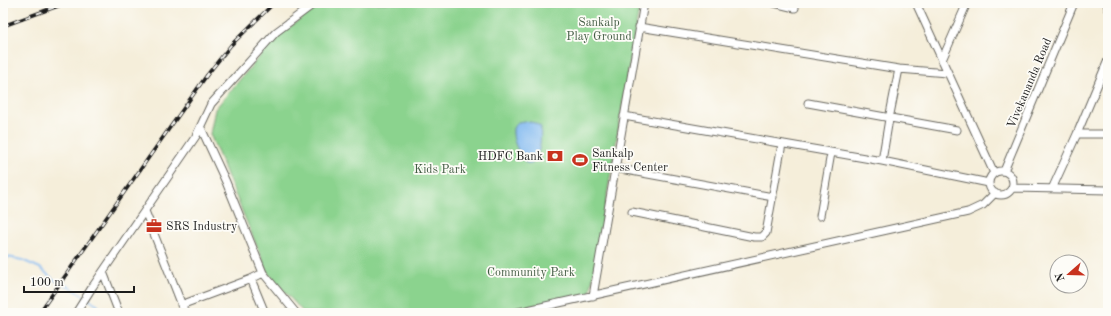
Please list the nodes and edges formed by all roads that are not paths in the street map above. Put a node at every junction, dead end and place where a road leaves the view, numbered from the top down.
1 (316, 3) edge
2 (644, 3) edge
3 (774, 3) edge
4 (916, 3) edge
5 (967, 3) edge
6 (1074, 3) edge
7 (1107, 3) edge
8 (795, 8) dead end
9 (1108, 8) edge
10 (639, 27) junction
11 (942, 60) junction
12 (1108, 60) edge
13 (899, 69) junction
14 (947, 73) junction
15 (808, 103) dead end
16 (624, 116) junction
17 (889, 119) junction
18 (201, 128) junction
19 (957, 130) dead end
20 (1077, 134) junction
21 (1108, 134) edge
22 (782, 144) junction
23 (831, 152) junction
24 (882, 161) junction
25 (615, 168) junction
26 (1004, 171) junction
27 (994, 173) junction
28 (989, 183) junction
29 (1012, 188) junction
30 (1052, 189) junction
31 (1108, 190) edge
32 (994, 194) junction
33 (773, 197) junction
34 (145, 211) junction
35 (632, 212) dead end
36 (820, 216) dead end
37 (103, 272) junction
38 (262, 273) junction
39 (251, 279) junction
40 (593, 296) junction
41 (181, 304) junction
42 (76, 313) edge
43 (119, 313) edge
44 (185, 313) edge
45 (265, 313) edge
46 (296, 313) edge
47 (514, 313) edge

1 - 18 street
2 - 10 street
3 - 8 street
4 - 11 street
5 - 11 street
6 - 26 street, Vivekananda Road
7 - 9 street
10 - 13 street
10 - 16 street
11 - 14 street
12 - 20 street
13 - 14 street
13 - 17 street
14 - 27 street
15 - 17 street
16 - 22 street
16 - 25 street
17 - 19 street
17 - 24 street
18 - 34 street
18 - 38 street
20 - 21 street
20 - 30 street
22 - 23 street
22 - 33 street
23 - 24 street
23 - 36 street
24 - 28 street
25 - 33 street
25 - 40 street
26 - 27 street
26 - 29 street
27 - 28 street
28 - 32 street
29 - 30 street
29 - 32 street
30 - 31 street
32 - 40 street
33 - 35 street
34 - 37 street
34 - 41 street
37 - 42 street
37 - 43 street
38 - 39 street
38 - 46 street
39 - 41 street
39 - 45 street
40 - 47 street
41 - 44 street

